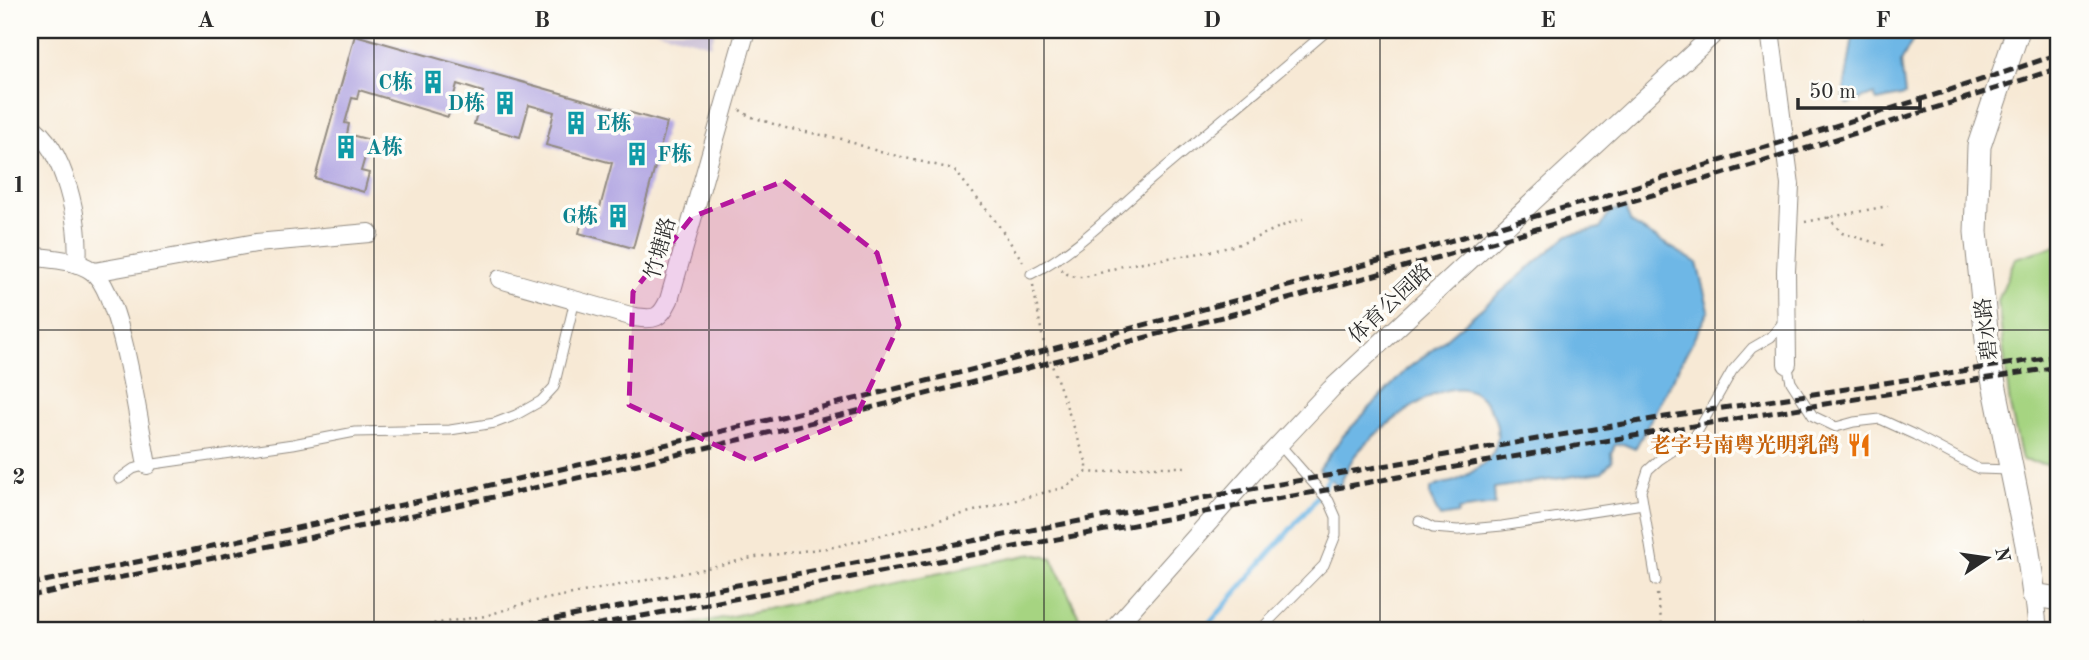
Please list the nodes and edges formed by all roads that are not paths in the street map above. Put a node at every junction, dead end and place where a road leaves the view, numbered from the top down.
1 (746, 30) edge
2 (1328, 30) edge
3 (1718, 30) edge
4 (1770, 30) edge
5 (2018, 30) edge
6 (30, 126) edge
7 (369, 233) dead end
8 (30, 256) edge
9 (77, 264) junction
10 (94, 272) junction
11 (1031, 274) road end
12 (500, 279) dead end
13 (575, 300) junction
14 (1787, 317) junction
15 (1787, 364) joint
16 (1279, 444) junction
17 (147, 465) junction
18 (2012, 470) junction
19 (120, 479) dead end
20 (1643, 504) junction
21 (1419, 521) dead end
22 (1656, 580) road end
23 (2034, 595) junction
24 (2059, 599) edge
25 (1113, 630) edge
26 (1260, 630) edge
27 (2038, 630) edge

1 - 13 street, 竹塘路
2 - 11 lane
3 - 16 street, 体育公园路
4 - 14 street
5 - 18 street, 碧水路
6 - 9 street
7 - 10 street
8 - 9 street
9 - 10 street
10 - 17 street
12 - 13 street, 竹塘路
13 - 17 lane
14 - 15 street
14 - 20 lane
15 - 18 lane
16 - 25 street, 体育公园路
16 - 26 lane
17 - 19 lane
18 - 23 street, 碧水路
20 - 21 lane
20 - 22 lane
23 - 24 street
23 - 27 street, 碧水路

